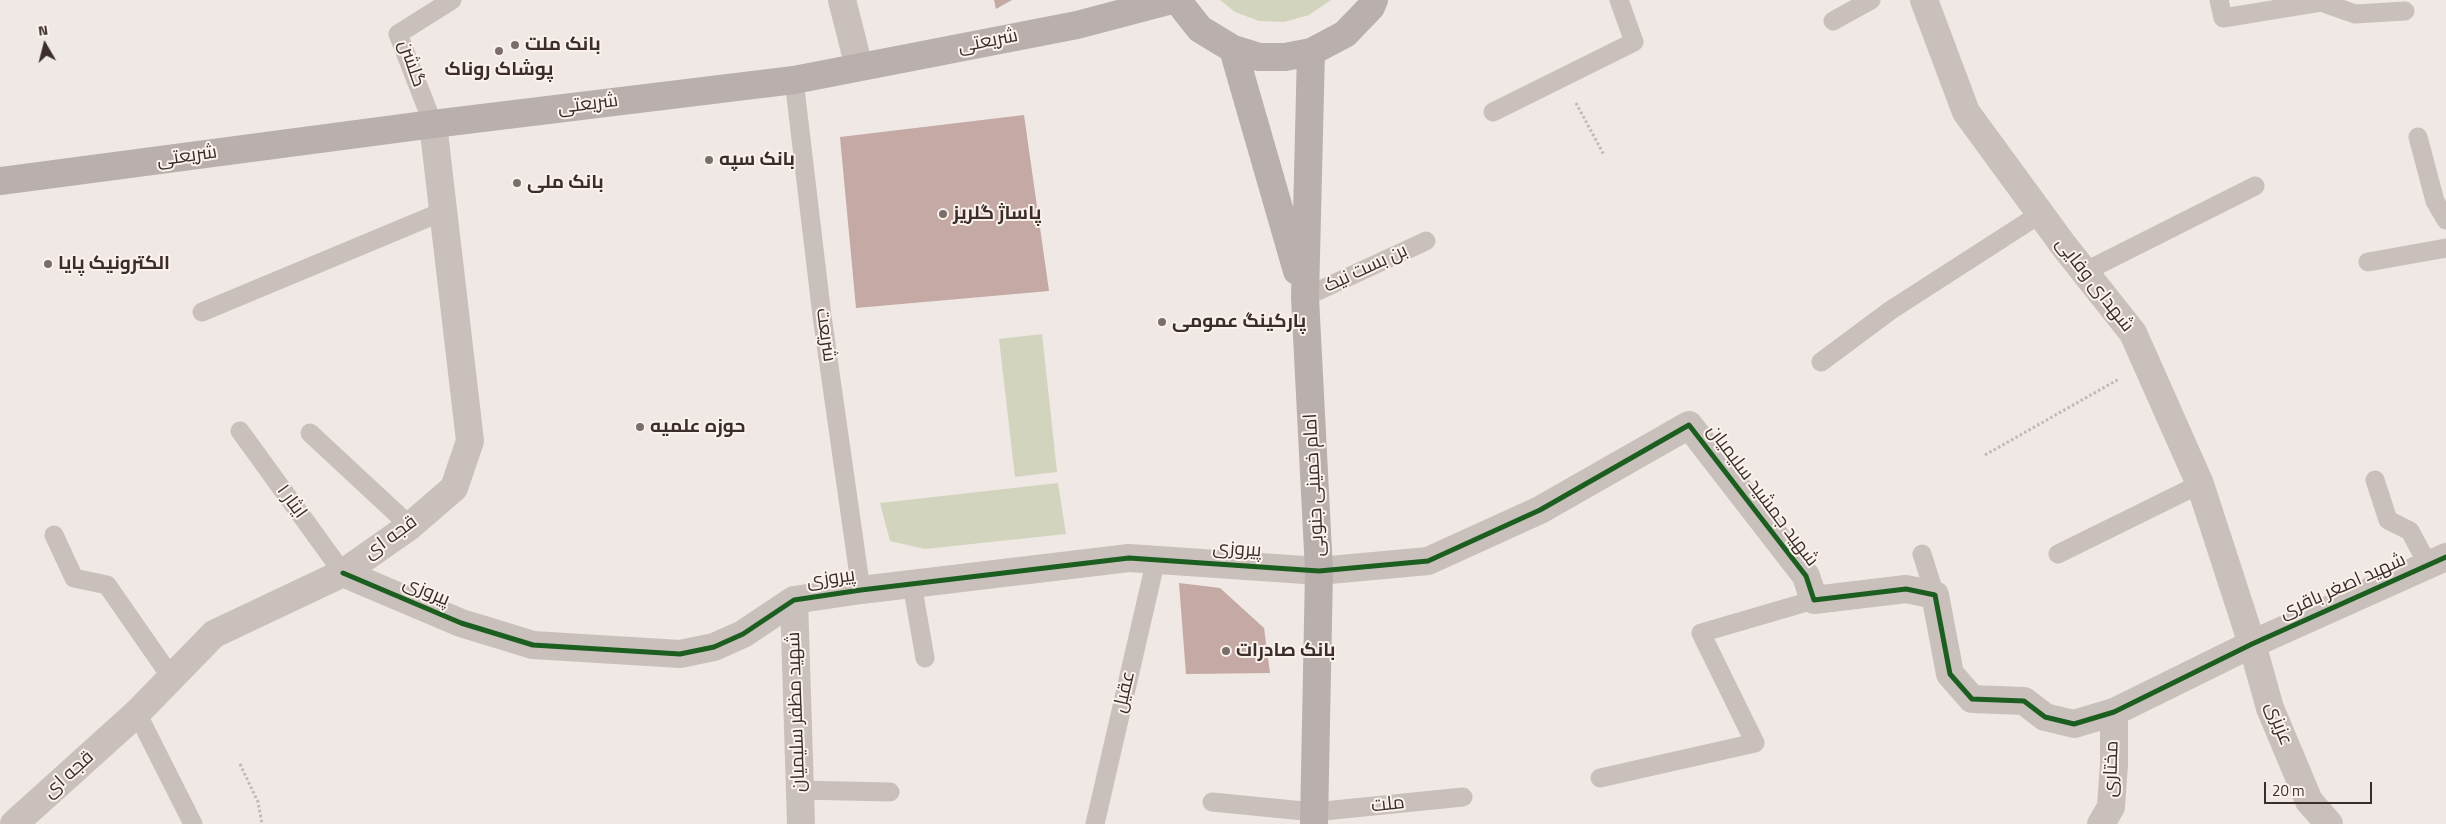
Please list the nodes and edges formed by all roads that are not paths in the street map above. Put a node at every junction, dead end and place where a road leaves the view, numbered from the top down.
1 (452, 0) edge
2 (842, 0) edge
3 (1172, 0) edge
4 (1177, 0) edge
5 (1374, 0) edge
6 (1619, 0) edge
7 (1871, 0) edge
8 (1924, 0) edge
9 (2219, 0) edge
10 (2405, 10) dead end
11 (1833, 21) dead end
12 (1233, 49) junction
13 (1311, 52) junction
14 (859, 67) junction
15 (794, 80) junction
16 (1493, 112) dead end
17 (433, 124) junction
18 (2418, 137) dead end
19 (0, 181) edge
20 (2255, 186) dead end
21 (444, 211) junction
22 (2040, 214) junction
23 (2446, 220) edge
24 (1426, 241) dead end
25 (2446, 248) edge
26 (2368, 262) dead end
27 (2084, 272) junction
28 (1305, 297) junction
29 (202, 312) dead end
30 (1821, 362) dead end
31 (240, 431) dead end
32 (310, 433) dead end
33 (2375, 480) dead end
34 (2200, 484) junction
35 (410, 526) junction
36 (54, 535) dead end
37 (1922, 554) dead end
38 (2058, 554) dead end
39 (1156, 560) junction
40 (2437, 561) edge
41 (1319, 571) junction
42 (342, 573) junction
43 (912, 584) junction
44 (861, 590) junction
45 (1935, 596) junction
46 (794, 600) junction
47 (1814, 600) junction
48 (2252, 644) junction
49 (925, 658) dead end
50 (171, 678) junction
51 (2114, 712) junction
52 (137, 713) junction
53 (1600, 778) dead end
54 (800, 790) junction
55 (890, 792) dead end
56 (1463, 797) dead end
57 (1212, 802) dead end
58 (1314, 818) edge
59 (14, 824) edge
60 (193, 824) edge
61 (801, 824) edge
62 (1095, 824) edge
63 (2102, 824) edge
64 (2329, 824) edge

1 - 17 lane, گلشن
2 - 14 street
3 - 14 main road, شریعتی
4 - 12 main road
5 - 13 main road
6 - 16 lane
7 - 11 lane
8 - 22 street, شهدای وفایی
9 - 10 lane
12 - 13 main road
12 - 28 main road
13 - 28 main road
14 - 15 main road, شریعتی
15 - 17 main road, شریعتی
15 - 44 lane, شریعت
17 - 19 main road, شریعتی
17 - 21 street, قجه ای
18 - 23 lane
20 - 27 lane
21 - 29 lane
21 - 35 street, قجه ای
22 - 27 street, شهدای وفایی
22 - 30 lane
24 - 28 lane, بن بست نیک
25 - 26 lane
27 - 34 street, شهدای وفایی
28 - 41 main road, امام خمینی جنوبی
31 - 42 lane, ایثار ۱
32 - 35 lane
33 - 40 lane
34 - 38 lane
34 - 48 street, شهدای وفایی
35 - 42 street, قجه ای
36 - 50 lane
37 - 45 lane
39 - 41 street, پیروزی
39 - 43 street, پیروزی
39 - 62 lane, عقیل
40 - 48 street, شهید اصغر باقری
41 - 47 street, شهید جمشید سلیمیان
41 - 58 main road, امام خمینی جنوبی
42 - 46 street, پیروزی
42 - 50 street, قجه ای
43 - 44 street, پیروزی
43 - 49 lane
44 - 46 street, پیروزی
45 - 47 street
45 - 51 street
46 - 54 street, شهید مظفر سلیمیان
47 - 53 lane
48 - 51 street
48 - 64 street, عزیزی
50 - 52 street, قجه ای
51 - 63 street, مختاری
52 - 59 street, قجه ای
52 - 60 lane
54 - 55 lane
54 - 61 street, شهید مظفر سلیمیان
56 - 58 lane, ملت
57 - 58 lane, ملت

